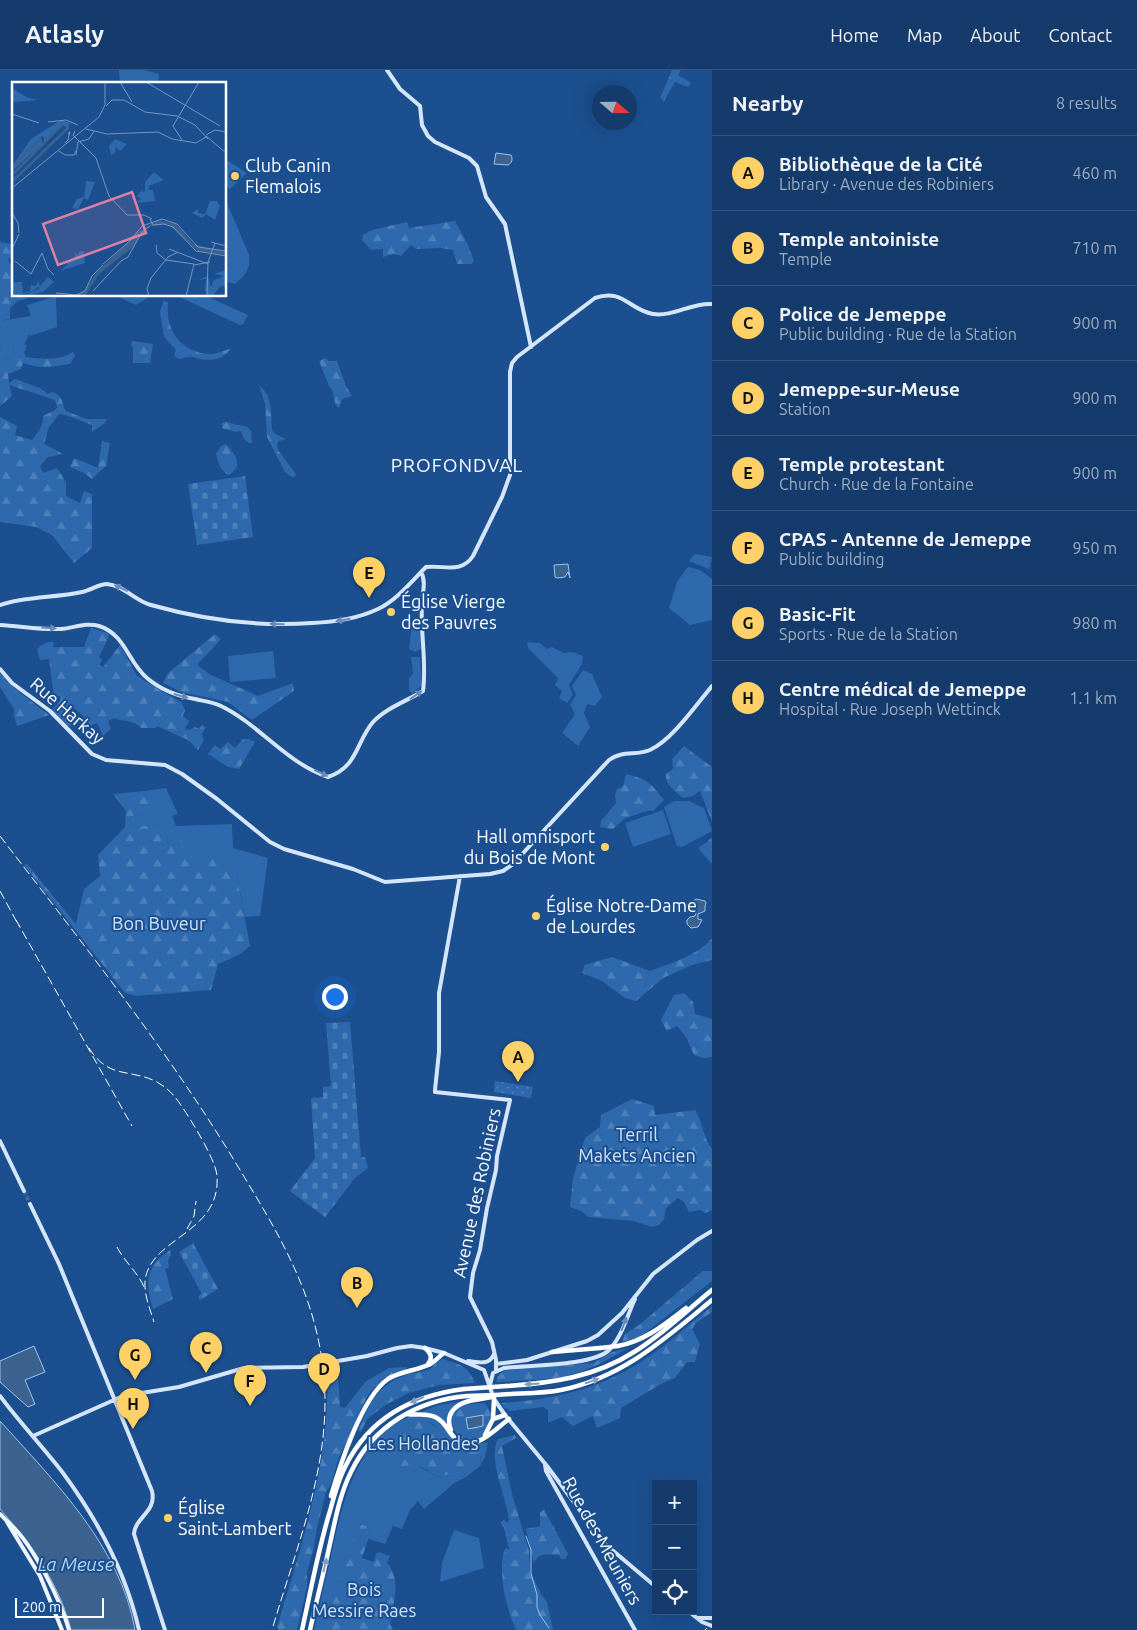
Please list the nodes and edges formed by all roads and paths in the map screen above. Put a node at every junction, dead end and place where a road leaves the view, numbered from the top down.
1 (386, 70) edge
2 (712, 305) edge
3 (531, 347) junction
4 (421, 572) junction
5 (0, 605) edge
6 (0, 625) edge
7 (0, 669) edge
8 (712, 686) edge
9 (460, 876) junction
10 (0, 1141) edge
11 (24, 1191) tunnel mouth
12 (30, 1204) tunnel mouth
13 (712, 1231) edge
14 (712, 1290) edge
15 (638, 1291) junction
16 (702, 1298) junction
17 (712, 1300) edge
18 (425, 1348) junction
19 (494, 1352) junction
20 (552, 1352) junction
21 (444, 1353) junction
22 (545, 1354) junction
23 (463, 1360) junction
24 (488, 1362) junction
25 (496, 1364) junction
26 (544, 1364) junction
27 (428, 1366) junction
28 (485, 1371) junction
29 (494, 1372) junction
30 (490, 1385) junction
31 (0, 1396) edge
32 (495, 1397) junction
33 (468, 1399) junction
34 (114, 1400) junction
35 (407, 1414) junction
36 (507, 1417) junction
37 (493, 1419) junction
38 (33, 1436) junction
39 (545, 1465) junction
40 (0, 1514) edge
41 (7, 1522) junction
42 (326, 1524) junction
43 (652, 1584) edge
44 (693, 1615) edge
45 (697, 1618) junction
46 (711, 1618) edge
47 (711, 1627) edge
48 (62, 1630) edge
49 (68, 1630) edge
50 (139, 1630) edge
51 (165, 1630) edge
52 (302, 1630) edge
53 (310, 1630) edge
54 (635, 1630) edge

1 - 3 street
2 - 3 street
3 - 4 street
4 -> 5 street
6 -> 4 street
7 - 9 street, Rue Harkay
8 - 9 street, Rue Harkay
9 - 19 street, Avenue des Robiniers
10 - 11 street
12 - 34 street
13 - 15 street
14 - 16 highway
15 - 20 street
26 -> 15 street
16 - 20 highway, bridge
16 -> 42 highway, bridge
32 -> 17 highway
18 - 21 street
18 - 27 highway
18 - 34 street
19 - 24 street
19 - 25 street, Avenue des Robiniers
20 - 22 street
21 - 23 street
21 - 27 highway
22 - 25 street
22 - 26 street
23 - 24 street
23 - 28 street
24 - 25 street
24 - 28 street
25 - 29 street, Avenue des Robiniers
26 - 29 street
27 - 42 highway
28 - 29 street
28 - 30 street
29 - 30 street, Avenue des Robiniers
30 - 32 street
31 - 38 street
32 - 33 highway, bridge
32 - 36 street
32 - 37 highway
33 - 35 highway
33 - 37 highway
34 - 38 street
34 - 51 street
35 - 36 highway
53 -> 35 highway
36 - 37 highway
36 - 39 street
38 - 50 street
39 - 43 street
39 - 54 street, Rue des Meuniers
40 - 41 main road
41 - 48 main road
41 - 49 main road
42 - 52 highway
44 - 45 street
45 - 46 street
45 - 47 street
46 - 47 street

